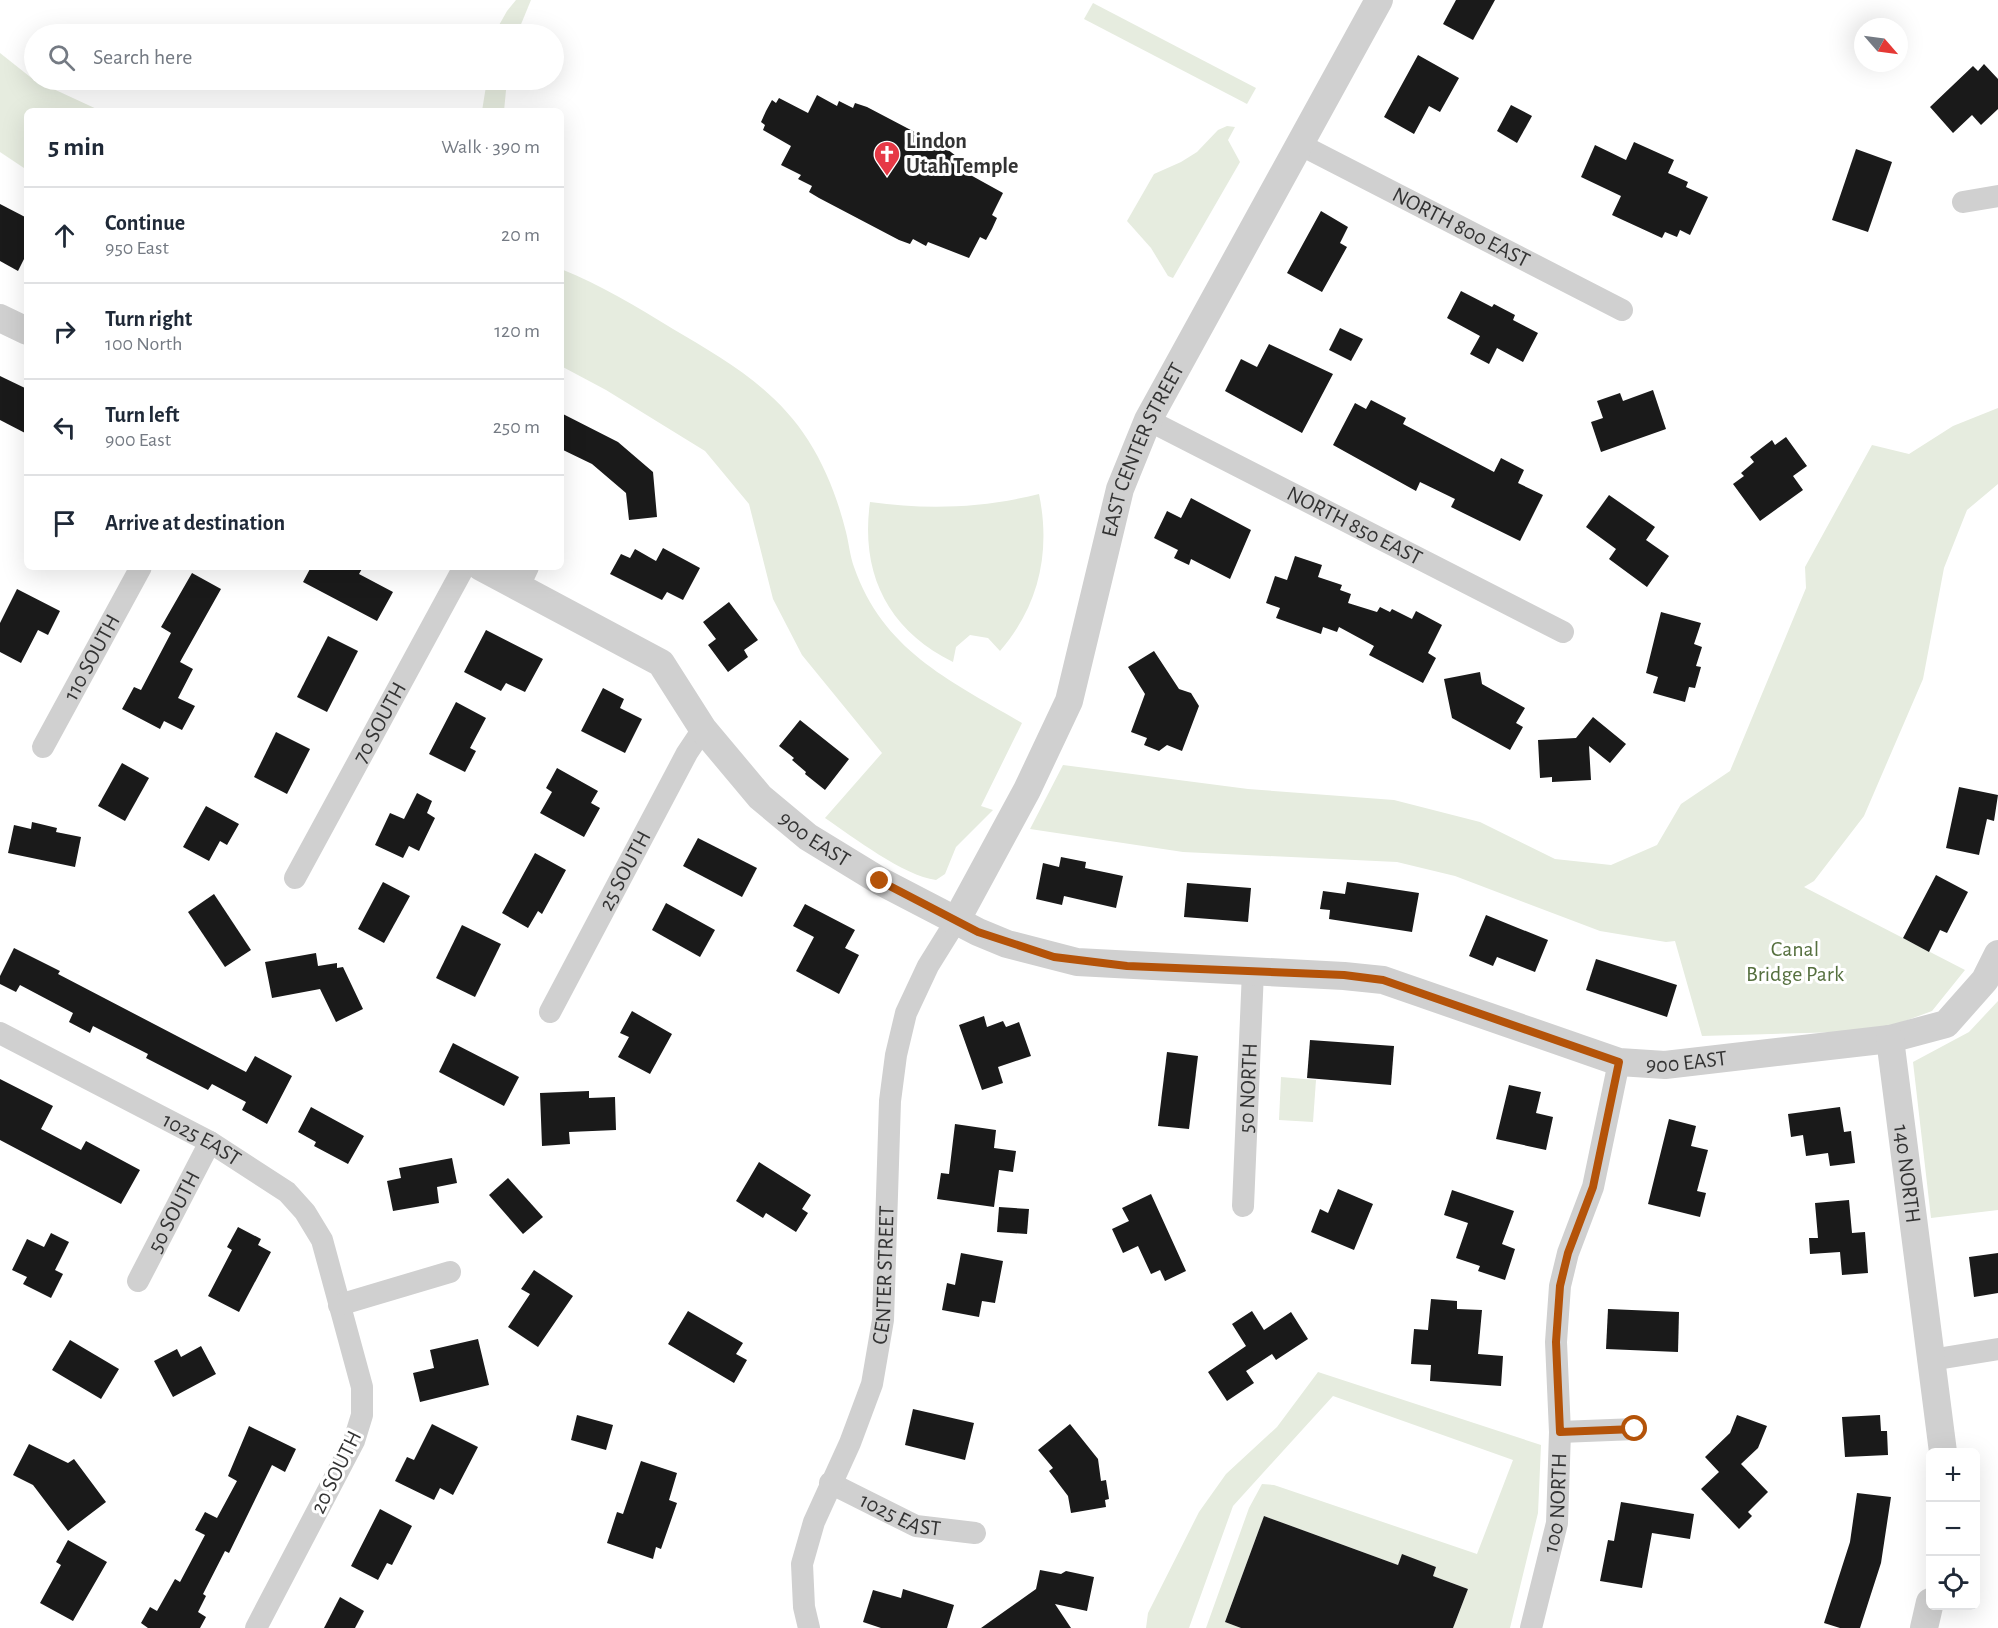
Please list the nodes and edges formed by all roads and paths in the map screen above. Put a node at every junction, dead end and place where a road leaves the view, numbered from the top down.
1 (1379, 0) edge
2 (1301, 145) junction
3 (1998, 196) edge
4 (1963, 202) dead end
5 (1622, 310) dead end
6 (0, 318) edge
7 (24, 330) edge
8 (1148, 420) junction
9 (139, 570) edge
10 (462, 570) edge
11 (495, 570) edge
12 (523, 576) edge
13 (1563, 632) dead end
14 (703, 729) junction
15 (43, 747) dead end
16 (295, 878) dead end
17 (956, 921) junction
18 (1998, 954) edge
19 (1254, 971) junction
20 (550, 1012) dead end
21 (0, 1033) edge
22 (1890, 1039) junction
23 (1619, 1062) junction
24 (210, 1143) junction
25 (1243, 1206) dead end
26 (450, 1272) dead end
27 (138, 1281) dead end
28 (339, 1305) junction
29 (1998, 1348) edge
30 (1931, 1360) junction
31 (1635, 1429) dead end
32 (1560, 1432) junction
33 (1942, 1448) edge
34 (831, 1483) junction
35 (975, 1533) dead end
36 (1928, 1610) edge
37 (256, 1628) edge
38 (809, 1628) edge
39 (1531, 1628) edge
40 (1924, 1628) edge

1 - 2 street, EAST CENTER STREET
2 - 5 street, NORTH 800 EAST
2 - 8 street, EAST CENTER STREET
3 - 4 street
6 - 7 street
8 - 13 street, NORTH 850 EAST
8 - 17 street, EAST CENTER STREET
9 - 15 street, 110 SOUTH
10 - 16 street, 70 SOUTH
11 - 12 street, 900 EAST
12 - 14 street, 900 EAST
14 - 17 street, 900 EAST
14 - 20 street, 25 SOUTH
17 - 19 street, 900 EAST
17 - 34 street, CENTER STREET
18 - 22 street
19 - 23 street, 900 EAST
19 - 25 street, 50 NORTH
21 - 24 street, 1025 EAST
22 - 23 street, 900 EAST
22 - 30 street, 140 NORTH
23 - 32 street, 100 NORTH
24 - 27 street, 50 SOUTH
24 - 28 street, 1025 EAST
26 - 28 street
28 - 37 street, 20 SOUTH
29 - 30 street
30 - 33 street, 140 NORTH
31 - 32 street
32 - 39 street, 100 NORTH
34 - 35 street, 1025 EAST
34 - 38 street, CENTER STREET
36 - 40 street

